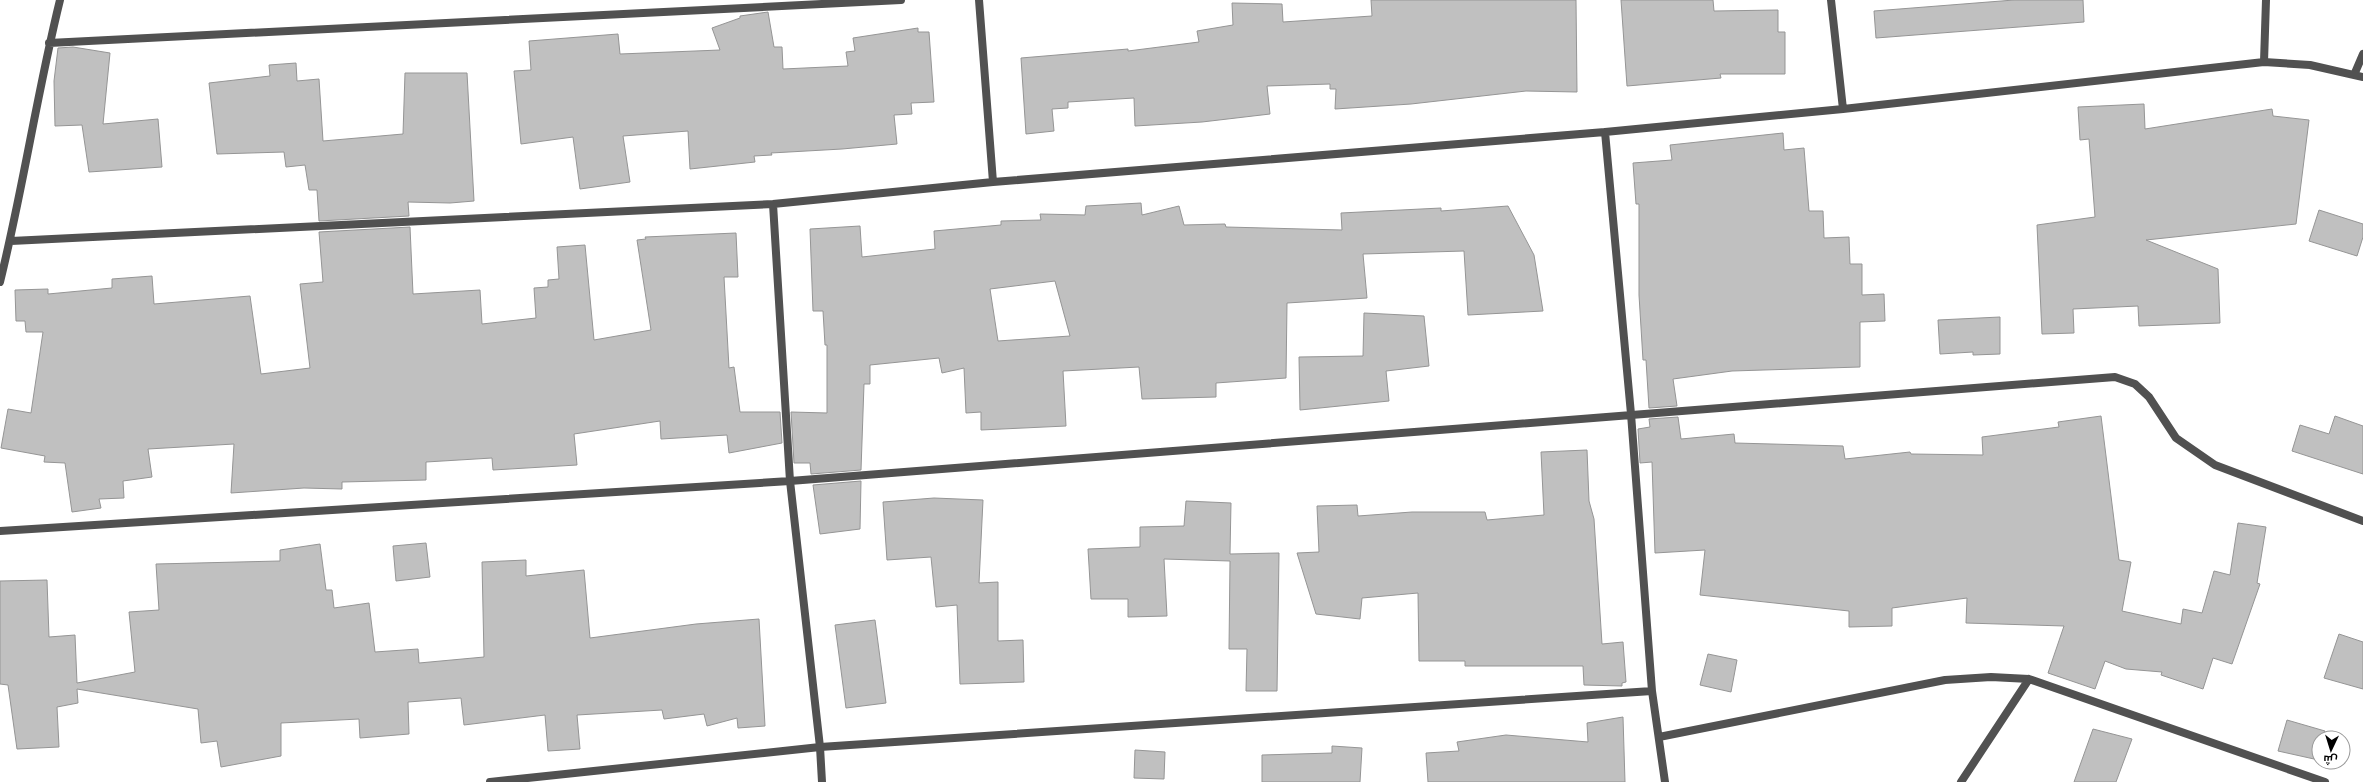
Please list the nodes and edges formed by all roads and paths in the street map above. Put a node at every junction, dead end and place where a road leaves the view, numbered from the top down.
1 (60, 0) edge
2 (901, 0) edge
3 (979, 0) edge
4 (1831, 0) edge
5 (2266, 0) edge
6 (50, 43) junction
7 (2363, 54) edge
8 (2264, 62) junction
9 (2354, 75) junction
10 (2363, 77) edge
11 (1843, 109) junction
12 (1605, 132) junction
13 (993, 182) junction
14 (773, 204) junction
15 (11, 241) junction
16 (0, 278) edge
17 (1631, 414) junction
18 (790, 481) junction
19 (2363, 521) edge
20 (0, 531) edge
21 (2029, 679) junction
22 (1652, 691) junction
23 (1658, 737) junction
24 (820, 747) junction
25 (490, 782) edge
26 (822, 782) edge
27 (1665, 782) edge
28 (1961, 782) edge
29 (2324, 782) edge

1 - 6 street
2 - 6 street
3 - 13 street
4 - 11 street
5 - 8 street
6 - 15 street
7 - 9 street
8 - 9 street
8 - 11 street
9 - 10 street
11 - 12 street
12 - 13 street
12 - 17 street
13 - 14 street
14 - 15 street
14 - 18 street
15 - 16 street
17 - 18 street
17 - 19 street
17 - 22 street
18 - 20 street
18 - 24 street
21 - 23 street
21 - 28 street
21 - 29 street
22 - 23 street
22 - 24 street
23 - 27 street
24 - 25 street
24 - 26 street

